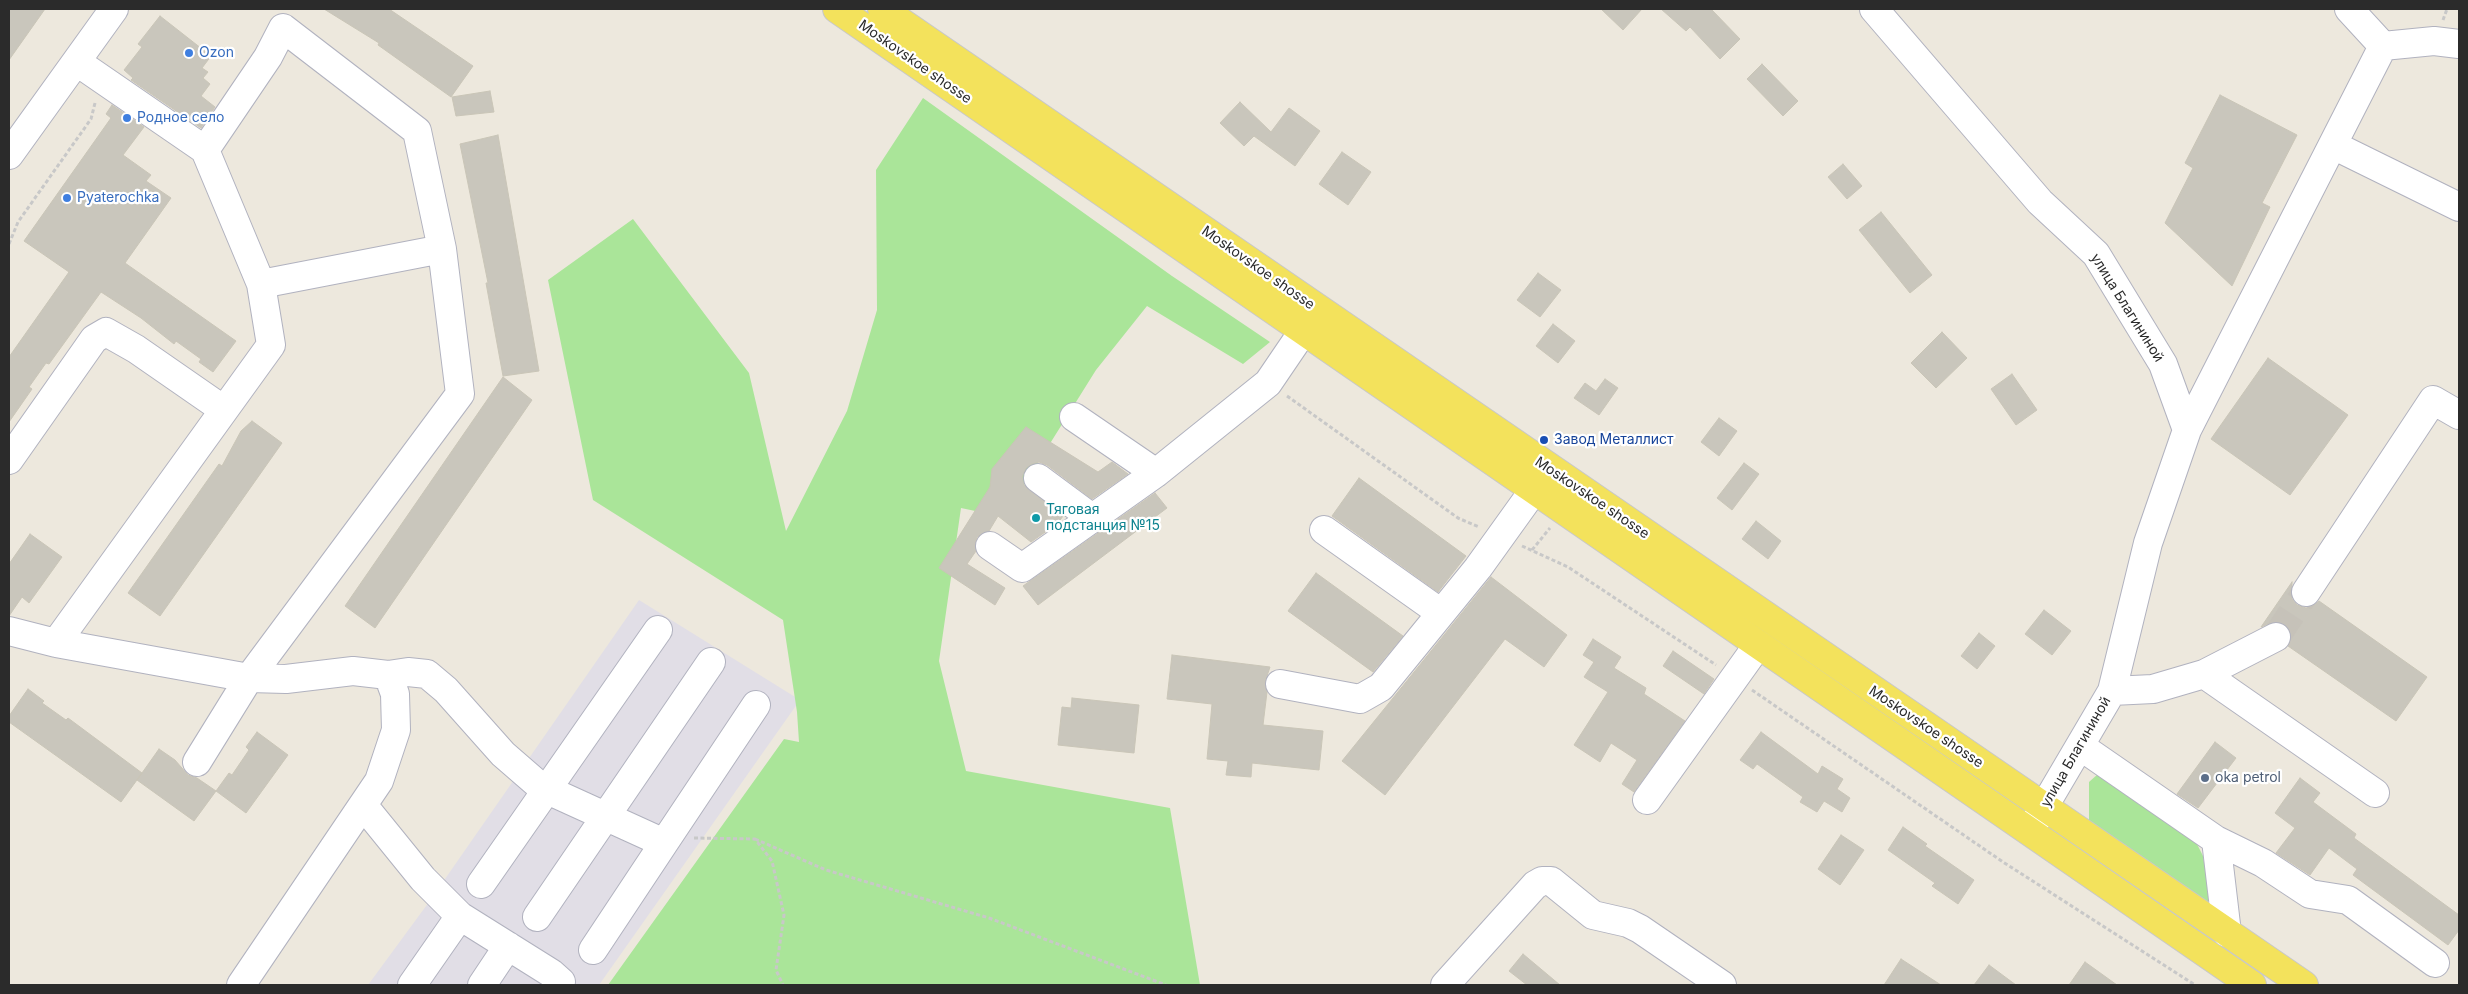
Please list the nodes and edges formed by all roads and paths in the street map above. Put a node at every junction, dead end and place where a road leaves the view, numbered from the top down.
1 (114, 9) edge
2 (837, 9) edge
3 (882, 9) edge
4 (1874, 9) edge
5 (2348, 9) edge
6 (2459, 44) edge
7 (2383, 46) junction
8 (77, 62) junction
9 (101, 78) junction
10 (2333, 145) junction
11 (205, 150) junction
12 (9, 155) edge
13 (2459, 207) edge
14 (9, 244) edge
15 (442, 249) junction
16 (261, 284) junction
17 (1304, 330) junction
18 (224, 410) junction
19 (2459, 415) edge
20 (1074, 416) dead end
21 (2187, 430) junction
22 (9, 460) edge
23 (1156, 472) junction
24 (1038, 478) dead end
25 (1534, 490) junction
26 (1092, 518) junction
27 (1324, 530) dead end
28 (990, 546) dead end
29 (2306, 592) tunnel mouth
30 (1441, 613) junction
31 (658, 630) dead end
32 (9, 631) edge
33 (2276, 637) tunnel mouth
34 (56, 643) junction
35 (1758, 645) junction
36 (711, 662) dead end
37 (2204, 674) junction
38 (388, 675) junction
39 (248, 678) junction
40 (1280, 684) dead end
41 (2112, 691) junction
42 (756, 705) dead end
43 (2080, 746) junction
44 (197, 762) dead end
45 (546, 789) junction
46 (2375, 793) dead end
47 (1647, 800) dead end
48 (363, 805) junction
49 (2044, 808) junction
50 (604, 815) junction
51 (2029, 832) junction
52 (669, 835) junction
53 (755, 839) junction
54 (2216, 840) junction
55 (481, 884) dead end
56 (460, 916) junction
57 (537, 917) dead end
58 (2227, 932) junction
59 (508, 946) junction
60 (593, 950) dead end
61 (2435, 963) dead end
62 (241, 985) edge
63 (412, 985) edge
64 (482, 985) edge
65 (559, 985) edge
66 (783, 985) edge
67 (1166, 985) edge
68 (1445, 985) edge
69 (1722, 985) edge
70 (2252, 985) edge
71 (2304, 985) edge

1 - 8 street
2 - 17 main road, Moskovskoe shosse
3 - 49 main road, Moskovskoe shosse
4 - 21 street, улица Благининой
5 - 7 street
6 - 7 street
7 - 10 street
8 - 9 street
8 - 12 street
9 - 11 street
9 - 14 path
10 - 13 street
10 - 21 street
11 - 15 street
11 - 16 street
15 - 16 street
15 - 39 street
16 - 18 street
17 - 23 street
17 - 25 main road, Moskovskoe shosse
18 - 22 street
18 - 34 street
19 - 29 street
20 - 23 street
21 - 41 street, улица Благининой
23 - 26 street
24 - 26 street
25 - 30 street
25 - 35 main road, Moskovskoe shosse
26 - 28 street
27 - 30 street
30 - 40 street
31 - 45 street
32 - 34 street
33 - 37 street
34 - 39 street
35 - 47 street
35 - 51 main road, Moskovskoe shosse
36 - 50 street
37 - 41 street
37 - 46 street
38 - 39 street
38 - 45 street
38 - 48 street
39 - 44 street
41 - 43 street, улица Благининой
42 - 52 street
43 - 49 street, улица Благининой
43 - 54 street
45 - 50 street
45 - 55 street
48 - 56 street
48 - 62 street
49 - 51 street, улица Благининой
49 - 58 main road, Moskovskoe shosse
50 - 52 street
50 - 57 street
51 - 70 main road, Moskovskoe shosse
52 - 53 path
52 - 60 street
53 - 66 path
53 - 67 path
54 - 58 street
54 - 61 street
56 - 59 street
56 - 63 street
58 - 71 main road, Moskovskoe shosse
59 - 64 street
59 - 65 street
68 - 69 street

